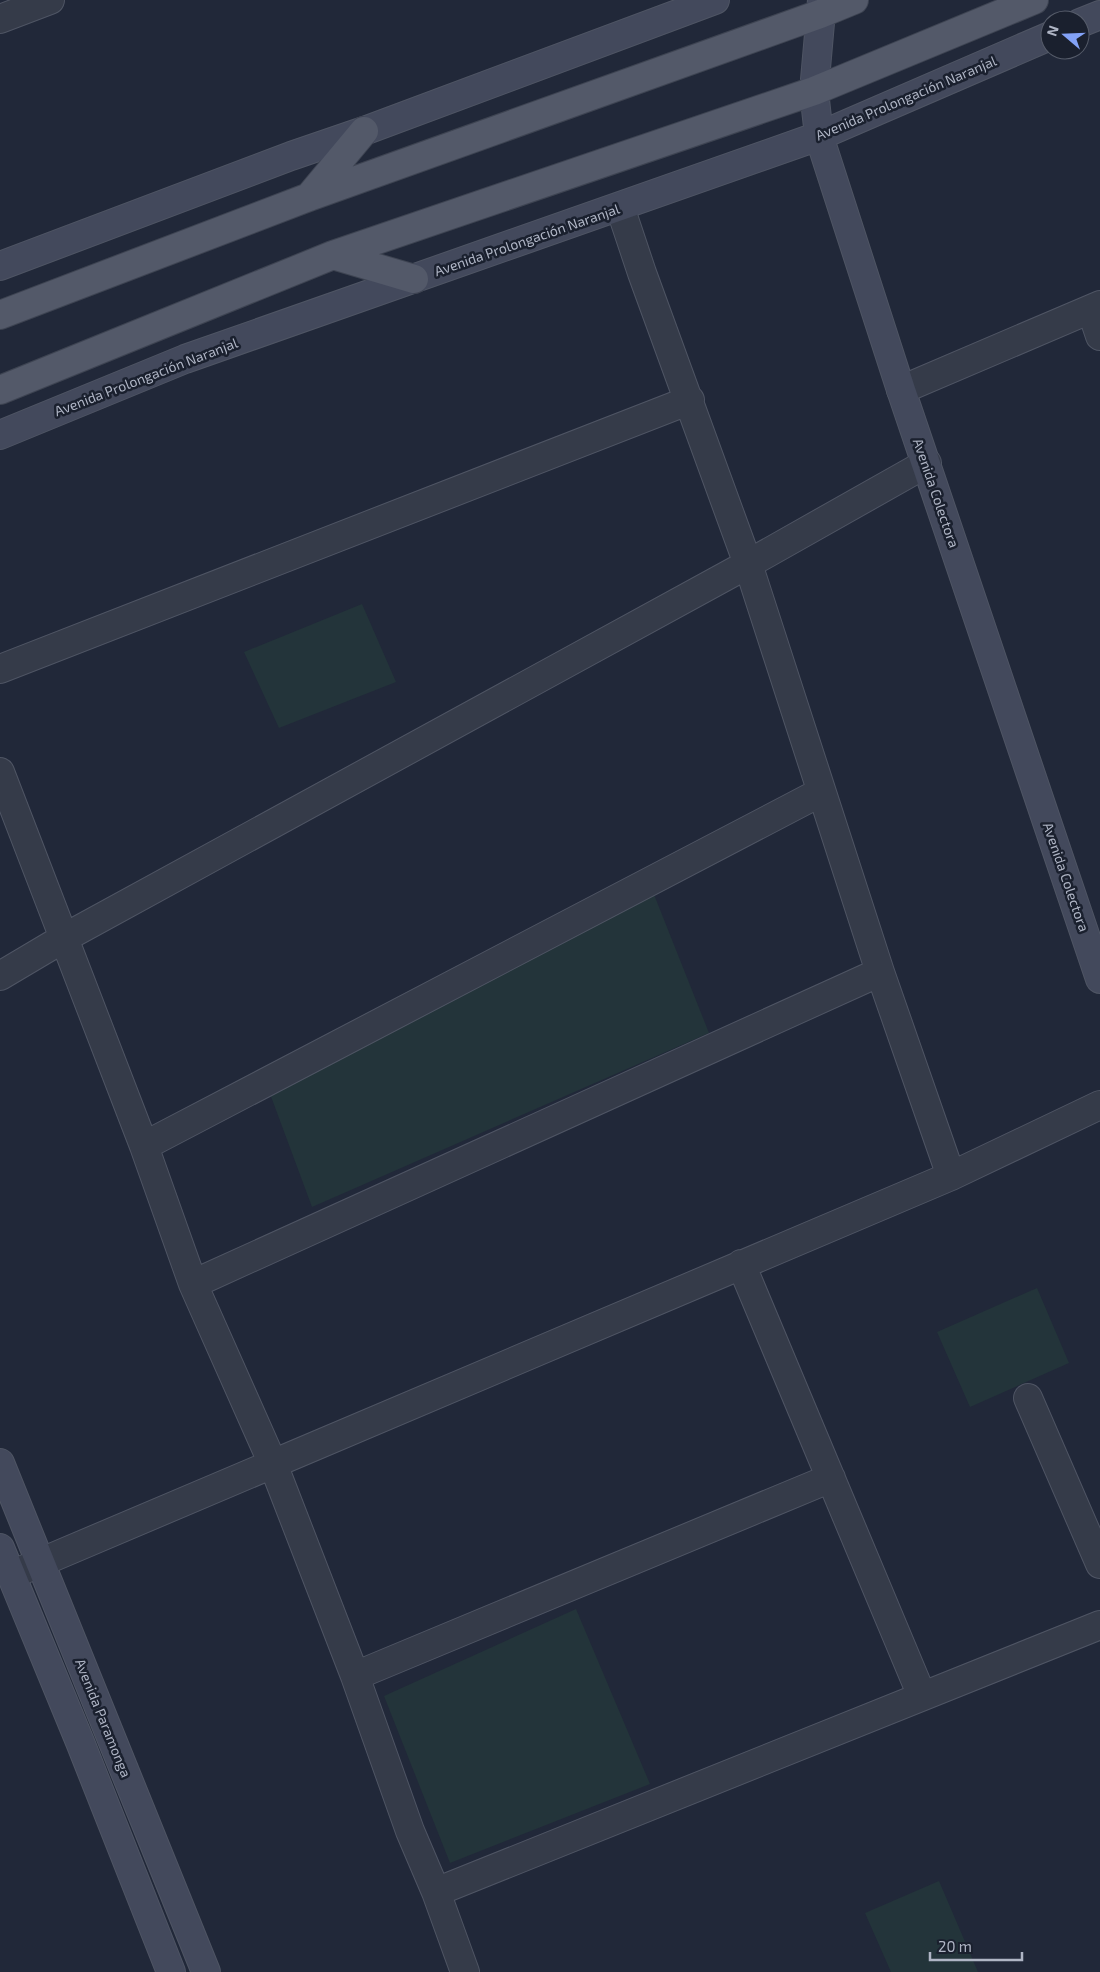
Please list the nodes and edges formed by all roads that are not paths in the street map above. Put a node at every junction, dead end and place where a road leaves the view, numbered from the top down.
1 (50, 0) edge
2 (715, 0) edge
3 (854, 0) edge
4 (1034, 0) edge
5 (821, 7) edge
6 (0, 20) edge
7 (1040, 40) edge
8 (814, 91) junction
9 (364, 131) junction
10 (819, 136) junction
11 (309, 197) junction
12 (620, 207) junction
13 (333, 255) junction
14 (0, 266) edge
15 (414, 279) junction
16 (1095, 307) edge
17 (0, 315) edge
18 (1100, 336) edge
19 (0, 390) edge
20 (901, 390) junction
21 (690, 400) junction
22 (0, 435) edge
23 (927, 464) junction
24 (748, 564) junction
25 (0, 669) edge
26 (0, 772) edge
27 (821, 792) junction
28 (64, 938) junction
29 (880, 972) junction
30 (1099, 972) edge
31 (0, 976) edge
32 (1100, 1105) edge
33 (144, 1146) junction
34 (950, 1176) junction
35 (741, 1264) junction
36 (193, 1284) junction
37 (1028, 1398) dead end
38 (0, 1463) edge
39 (273, 1464) junction
40 (831, 1478) junction
41 (0, 1548) edge
42 (40, 1562) junction
43 (1100, 1564) edge
44 (10, 1576) junction
45 (1100, 1625) edge
46 (355, 1676) junction
47 (922, 1696) junction
48 (436, 1892) junction
49 (171, 1972) edge
50 (206, 1972) edge
51 (465, 1972) edge

1 - 6 street
2 - 9 street
3 - 5 main road
4 - 8 main road
5 - 8 street, Avenida Colectora
5 - 11 main road
7 - 10 street, Avenida Prolongación Naranjal
8 - 10 street, Avenida Colectora
8 - 13 main road
9 - 11 main road
9 - 14 street
10 - 12 street, Avenida Prolongación Naranjal
10 - 20 street, Avenida Colectora
11 - 17 main road
12 - 15 street, Avenida Prolongación Naranjal
12 - 21 street
13 - 15 main road
13 - 19 main road
15 - 22 street, Avenida Prolongación Naranjal
16 - 18 street
16 - 20 street
20 - 23 street, Avenida Colectora
21 - 24 street
21 - 25 street
23 - 24 street
23 - 30 street, Avenida Colectora
24 - 27 street
24 - 28 street
26 - 28 street
27 - 29 street
27 - 33 street
28 - 31 street
28 - 33 street
29 - 34 street
29 - 36 street
32 - 34 street
33 - 36 street
34 - 35 street
35 - 39 street
35 - 40 street
36 - 39 street
37 - 43 street
38 - 42 street, Avenida Paramonga
39 - 42 street
39 - 46 street
40 - 46 street
40 - 47 street
41 - 44 street
42 - 44 street
42 - 50 street, Avenida Paramonga
44 - 49 street
45 - 47 street
46 - 48 street
47 - 48 street
48 - 51 street

